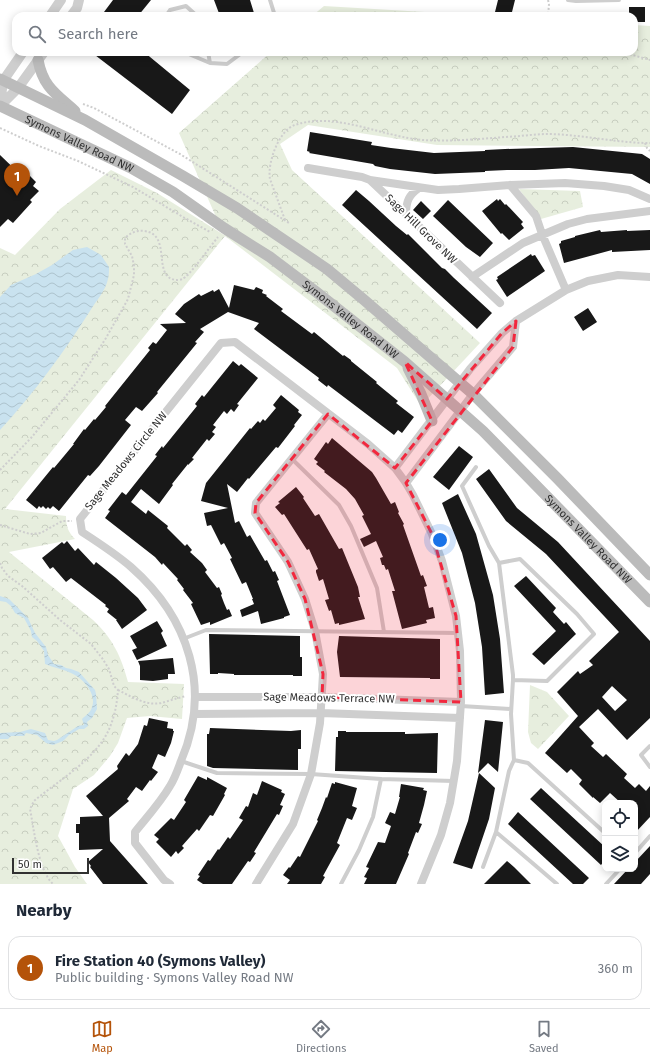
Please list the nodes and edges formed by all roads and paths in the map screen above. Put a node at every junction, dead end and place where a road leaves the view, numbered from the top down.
1 (61, 0) edge
2 (79, 0) edge
3 (270, 0) edge
4 (548, 0) edge
5 (568, 0) edge
6 (619, 0) edge
7 (53, 12) edge
8 (74, 12) edge
9 (169, 12) edge
10 (193, 12) edge
11 (274, 12) edge
12 (548, 12) edge
13 (20, 56) edge
14 (41, 56) edge
15 (193, 56) edge
16 (209, 56) edge
17 (237, 56) edge
18 (636, 56) edge
19 (650, 60) edge
20 (210, 63) junction
21 (2, 80) edge
22 (18, 88) junction
23 (82, 104) dead end
24 (0, 106) edge
25 (85, 120) junction
26 (0, 128) edge
27 (645, 143) junction
28 (650, 143) edge
29 (650, 151) edge
30 (308, 168) dead end
31 (370, 180) junction
32 (510, 184) junction
33 (419, 188) junction
34 (650, 199) edge
35 (650, 211) edge
36 (406, 214) junction
37 (284, 220) junction
38 (289, 223) dead end
39 (221, 232) junction
40 (542, 234) junction
41 (650, 276) edge
42 (472, 277) junction
43 (566, 290) junction
44 (500, 303) dead end
45 (516, 321) junction
46 (405, 362) junction
47 (460, 383) junction
48 (473, 394) junction
49 (447, 399) junction
50 (460, 412) junction
51 (328, 414) junction
52 (432, 421) junction
53 (292, 459) junction
54 (476, 467) dead end
55 (395, 468) junction
56 (0, 470) edge
57 (406, 483) junction
58 (80, 519) junction
59 (0, 525) edge
60 (0, 563) edge
61 (499, 563) junction
62 (650, 575) edge
63 (650, 602) edge
64 (315, 631) junction
65 (384, 632) junction
66 (458, 633) junction
67 (183, 639) junction
68 (513, 680) junction
69 (118, 690) junction
70 (196, 697) junction
71 (322, 697) junction
72 (461, 704) junction
73 (511, 709) junction
74 (321, 713) junction
75 (195, 714) junction
76 (460, 718) junction
77 (650, 746) edge
78 (514, 760) junction
79 (181, 761) junction
80 (650, 767) edge
81 (311, 774) junction
82 (381, 779) junction
83 (454, 781) junction
84 (602, 830) edge
85 (496, 832) junction
86 (650, 836) edge
87 (638, 850) edge
88 (483, 867) dead end
89 (617, 872) edge
90 (53, 884) edge
91 (170, 884) edge
92 (256, 884) edge
93 (341, 884) edge
94 (421, 884) edge
95 (557, 884) edge
96 (606, 884) edge

1 - 7 street
2 - 8 street
3 - 11 lane
4 - 12 path
5 - 6 lane
9 - 10 lane
13 - 21 street
14 - 22 street
14 - 25 main road
15 - 20 lane
16 - 20 lane
17 - 20 lane
18 - 19 path
21 - 22 main road, Symons Valley Road NW
21 - 24 street
22 - 24 street
22 - 25 main road, Symons Valley Road NW
23 - 37 path
24 - 39 main road, Symons Valley Road NW
25 - 47 main road, Symons Valley Road NW
26 - 39 path
27 - 28 path
27 - 29 path
27 - 37 path
30 - 31 street, Sage Hill Grove NW
31 - 33 street, Sage Hill Grove NW
31 - 36 street, Sage Hill Grove NW
32 - 33 street, Sage Hill Grove NW
32 - 34 street, Sage Hill Grove NW
32 - 40 street
33 - 36 street
35 - 40 street
36 - 42 street, Sage Hill Grove NW
37 - 38 path
39 - 46 main road, Symons Valley Road NW
39 - 56 path
40 - 42 street
40 - 43 street
41 - 43 street
42 - 44 street, Sage Hill Grove NW
43 - 45 street
45 - 47 street
45 - 48 street
46 - 49 main road, Symons Valley Road NW
46 - 52 main road
47 - 48 main road, Symons Valley Road NW
47 - 49 street
48 - 50 street
48 - 62 main road, Symons Valley Road NW
49 - 50 main road, Symons Valley Road NW
49 - 52 street
50 - 57 street
50 - 63 main road, Symons Valley Road NW
51 - 53 street
51 - 55 street, Sage Meadows Circle NW
51 - 58 street, Sage Meadows Circle NW
52 - 55 street
53 - 64 street
53 - 65 lane
54 - 61 lane
55 - 57 street, Sage Meadows Circle NW
57 - 66 street, Sage Meadows Circle NW
58 - 59 path
58 - 67 street, Sage Meadows Circle NW
60 - 69 path
61 - 68 lane
61 - 68 lane
64 - 65 lane
64 - 67 lane
64 - 71 street
65 - 66 lane
66 - 72 street, Sage Meadows Circle NW
67 - 70 street, Sage Meadows Circle NW
68 - 73 lane
69 - 70 path
69 - 90 path
70 - 71 street, Sage Meadows Terrace NW
70 - 75 street, Sage Meadows Circle NW
71 - 72 street, Sage Meadows Terrace NW
71 - 74 street
72 - 73 lane
72 - 76 street, Sage Meadows Circle NW
73 - 78 lane
74 - 75 street, Sage Meadows Terrace NW
74 - 76 street, Sage Meadows Terrace NW
74 - 81 street
75 - 79 street, Sage Meadows Circle NW
76 - 83 street, Sage Meadows Circle NW
77 - 80 lane
78 - 84 lane
78 - 85 lane
79 - 81 lane
79 - 91 street, Sage Meadows Circle NW
81 - 82 lane
81 - 92 street
82 - 83 lane
82 - 93 lane
83 - 94 street, Sage Meadows Circle NW
85 - 88 lane
85 - 95 lane
86 - 87 lane
89 - 96 lane

